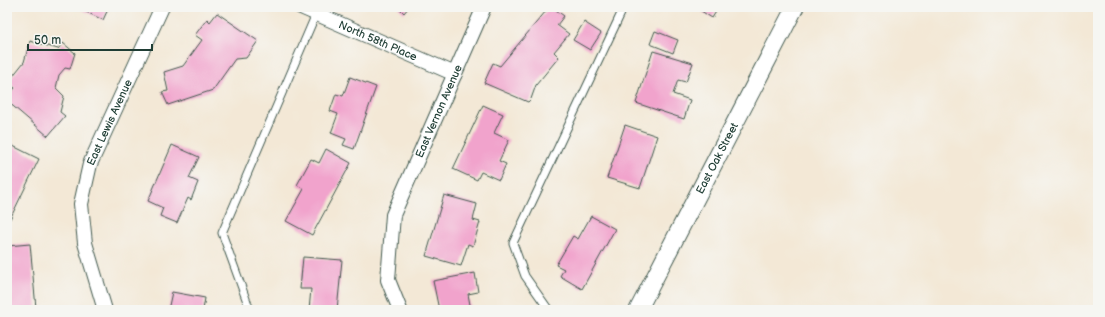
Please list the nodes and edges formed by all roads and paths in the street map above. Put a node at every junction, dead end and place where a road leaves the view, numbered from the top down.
1 (162, 7) edge
2 (301, 7) edge
3 (484, 7) edge
4 (624, 7) edge
5 (795, 7) edge
6 (318, 10) edge
7 (455, 74) junction
8 (105, 310) edge
9 (250, 310) edge
10 (400, 310) edge
11 (548, 310) edge
12 (638, 310) edge

1 - 8 street, East Lewis Avenue
2 - 6 street, North 58th Place
3 - 7 street, East Vernon Avenue
4 - 11 lane
5 - 12 street, East Oak Street
6 - 7 street, North 58th Place
6 - 9 lane
7 - 10 street, East Vernon Avenue

